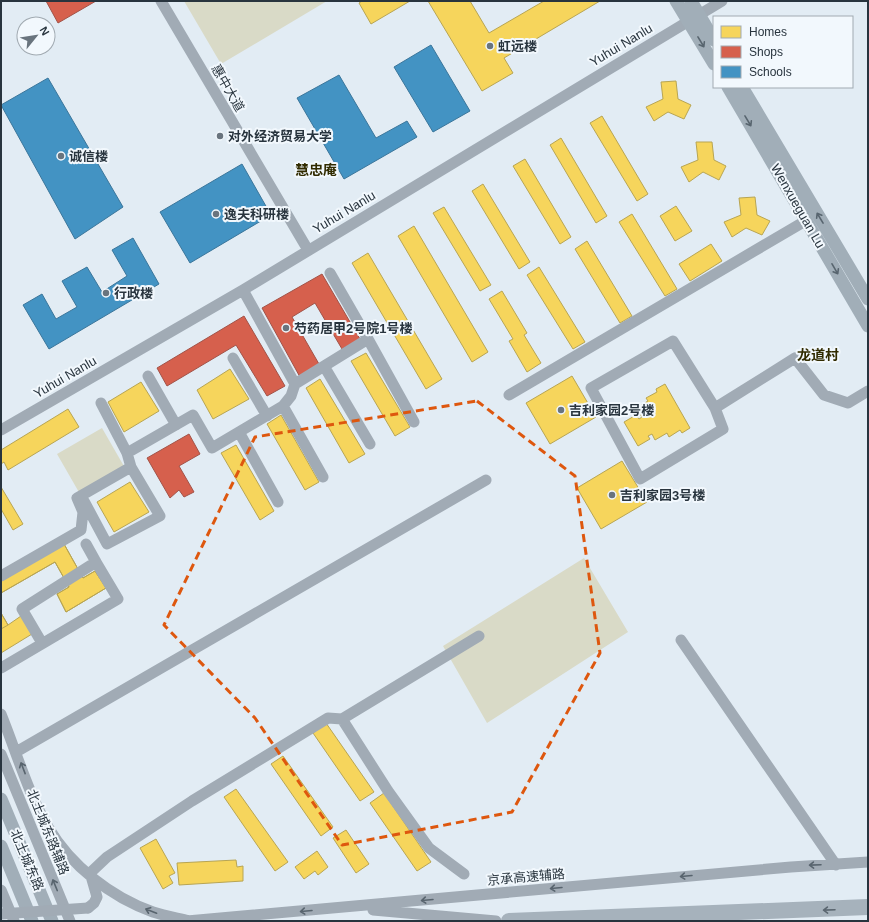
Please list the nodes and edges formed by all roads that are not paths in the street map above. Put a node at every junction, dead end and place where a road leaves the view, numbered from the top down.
1 (161, 1) edge
2 (676, 1) edge
3 (691, 1) edge
4 (722, 1) edge
5 (694, 18) junction
6 (713, 39) edge
7 (713, 62) edge
8 (729, 88) edge
9 (743, 88) edge
10 (807, 220) junction
11 (308, 250) junction
12 (330, 273) dead end
13 (242, 290) junction
14 (868, 300) edge
15 (868, 326) edge
16 (368, 339) junction
17 (233, 358) dead end
18 (324, 366) junction
19 (148, 376) dead end
20 (294, 384) junction
21 (868, 391) edge
22 (509, 395) dead end
23 (101, 403) dead end
24 (283, 406) junction
25 (715, 408) junction
26 (267, 416) junction
27 (414, 422) dead end
28 (176, 425) junction
29 (1, 430) edge
30 (239, 432) junction
31 (370, 444) dead end
32 (128, 453) junction
33 (131, 467) junction
34 (323, 476) dead end
35 (486, 480) dead end
36 (81, 496) junction
37 (278, 502) dead end
38 (86, 544) dead end
39 (96, 562) junction
40 (1, 576) edge
41 (479, 636) dead end
42 (681, 640) dead end
43 (42, 643) junction
44 (1, 668) edge
45 (1, 714) edge
46 (342, 719) junction
47 (16, 752) junction
48 (1, 754) edge
49 (1, 799) edge
50 (1, 846) edge
51 (868, 862) edge
52 (836, 865) junction
53 (464, 874) dead end
54 (90, 875) junction
55 (1, 890) edge
56 (868, 907) edge
57 (345, 908) junction
58 (1, 914) edge
59 (14, 921) edge
60 (32, 921) edge
61 (52, 921) edge
62 (70, 921) edge
63 (188, 921) edge
64 (496, 921) edge
65 (509, 921) edge

1 - 11 street, 惠中大道
2 - 5 main road
3 - 5 main road
4 - 5 street, Yuhui Nanlu
5 - 6 main road
5 -> 7 main road
5 - 11 street, Yuhui Nanlu
8 -> 10 main road, Wenxueguan Lu
14 -> 9 main road, Wenxueguan Lu
10 -> 15 main road, Wenxueguan Lu
10 - 22 street
11 - 13 street, Yuhui Nanlu
12 - 16 street
13 - 20 street
13 - 29 street, Yuhui Nanlu
16 - 18 street
16 - 27 street
17 - 26 street
18 - 20 street
18 - 31 street
19 - 28 street
20 - 24 street
21 - 25 street
23 - 32 street
24 - 26 street
24 - 34 street
25 - 25 street
26 - 30 street
28 - 30 street
28 - 32 street
30 - 37 street
32 - 33 street
33 - 36 street
33 - 36 street
35 - 47 street
36 - 40 street
38 - 39 street
39 - 43 street
39 - 43 street
41 - 46 street
42 - 52 street
43 - 44 street
45 - 47 street, 京承高速辅路
46 - 53 street
46 - 54 street
54 -> 47 street, 京承高速辅路
62 -> 48 street, 北土城东路辅路
49 - 61 main road, 北土城东路
50 - 60 main road, 北土城东路
51 - 52 street, 京承高速辅路
52 -> 57 street, 京承高速辅路
54 - 58 street, bridge
63 -> 54 street, 京承高速辅路
55 - 59 street
56 -> 65 highway
57 -> 63 street, 京承高速辅路
57 - 64 street

